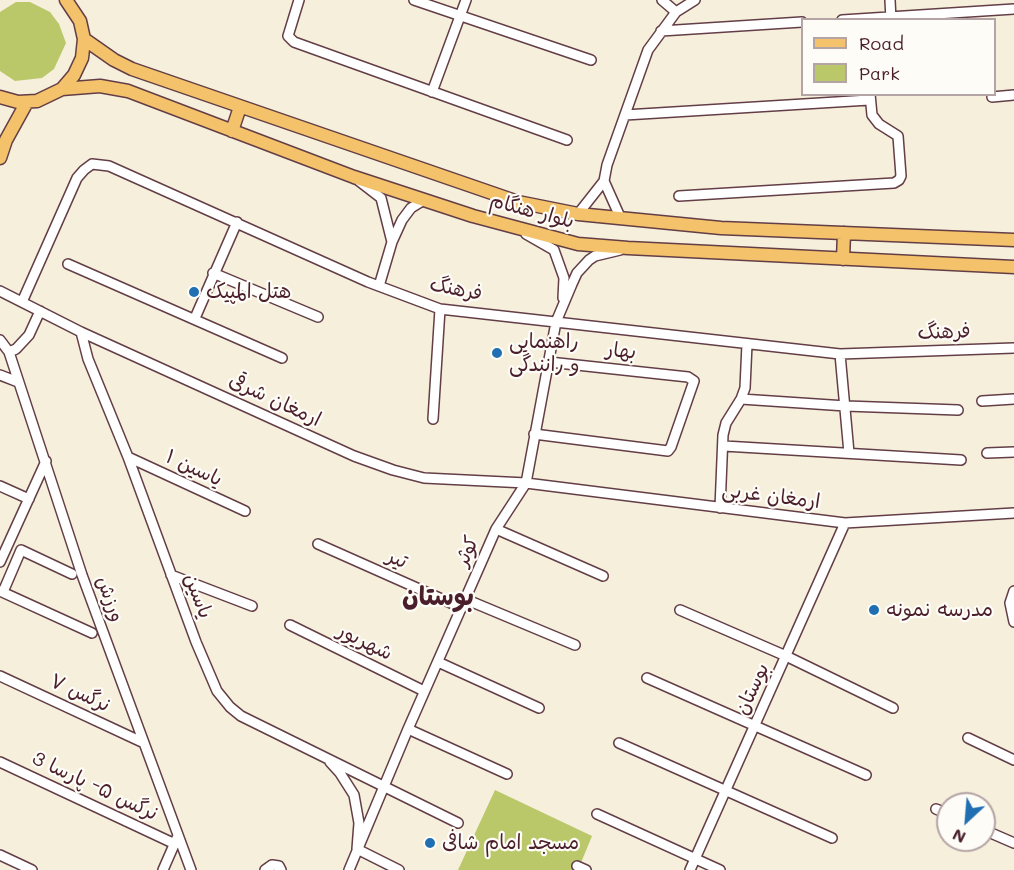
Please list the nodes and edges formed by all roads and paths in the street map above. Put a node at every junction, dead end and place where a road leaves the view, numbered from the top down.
1 (299, 0) edge
2 (414, 0) edge
3 (466, 0) edge
4 (662, 0) edge
5 (695, 0) edge
6 (890, 0) edge
7 (69, 2) edge
8 (1014, 9) edge
9 (676, 12) junction
10 (460, 16) junction
11 (891, 18) edge
12 (801, 22) edge
13 (661, 31) junction
14 (84, 39) junction
15 (591, 60) dead end
16 (62, 89) junction
17 (432, 92) junction
18 (1014, 95) edge
19 (0, 97) edge
20 (870, 97) edge
21 (992, 97) dead end
22 (27, 102) junction
23 (240, 106) junction
24 (625, 115) junction
25 (232, 131) junction
26 (567, 140) dead end
27 (0, 158) edge
28 (354, 177) junction
29 (604, 181) junction
30 (679, 196) dead end
31 (424, 200) junction
32 (578, 214) junction
33 (621, 219) junction
34 (237, 222) junction
35 (513, 227) junction
36 (844, 233) junction
37 (1014, 240) edge
38 (392, 242) junction
39 (628, 248) junction
40 (843, 260) junction
41 (68, 264) dead end
42 (1014, 267) edge
43 (213, 273) junction
44 (379, 286) junction
45 (0, 291) edge
46 (22, 302) junction
47 (562, 307) junction
48 (440, 309) junction
49 (40, 311) junction
50 (195, 318) junction
51 (318, 318) dead end
52 (556, 322) junction
53 (81, 332) junction
54 (0, 340) edge
55 (747, 344) junction
56 (1014, 348) edge
57 (9, 352) junction
58 (840, 354) junction
59 (282, 358) dead end
60 (549, 362) junction
61 (0, 375) edge
62 (18, 382) junction
63 (741, 399) junction
64 (1014, 399) edge
65 (982, 401) dead end
66 (846, 406) junction
67 (958, 410) dead end
68 (433, 419) dead end
69 (534, 434) junction
70 (724, 446) junction
71 (1014, 452) edge
72 (849, 453) junction
73 (987, 453) dead end
74 (128, 457) junction
75 (961, 460) dead end
76 (46, 461) junction
77 (526, 483) junction
78 (0, 486) edge
79 (28, 499) junction
80 (720, 508) junction
81 (245, 511) dead end
82 (1014, 513) edge
83 (845, 523) junction
84 (496, 529) junction
85 (318, 544) dead end
86 (0, 562) edge
87 (72, 574) dead end
88 (171, 574) junction
89 (603, 576) dead end
90 (1014, 591) edge
91 (2, 592) edge
92 (464, 603) junction
93 (252, 606) dead end
94 (680, 610) dead end
95 (1014, 622) edge
96 (290, 626) dead end
97 (92, 633) dead end
98 (575, 645) dead end
99 (786, 656) junction
100 (438, 662) junction
101 (0, 676) edge
102 (646, 678) dead end
103 (424, 691) junction
104 (539, 708) dead end
105 (893, 708) dead end
106 (755, 725) junction
107 (408, 729) junction
108 (968, 738) dead end
109 (144, 743) junction
110 (620, 743) dead end
111 (324, 756) junction
112 (1014, 759) edge
113 (0, 762) edge
114 (507, 774) dead end
115 (866, 776) dead end
116 (384, 785) junction
117 (726, 790) junction
118 (597, 814) dead end
119 (458, 823) dead end
120 (996, 835) edge
121 (832, 838) dead end
122 (176, 840) junction
123 (1014, 843) edge
124 (357, 849) junction
125 (0, 855) edge
126 (695, 859) junction
127 (32, 870) edge
128 (163, 870) edge
129 (191, 870) edge
130 (265, 870) edge
131 (281, 870) edge
132 (348, 870) edge
133 (399, 870) edge
134 (690, 870) edge
135 (720, 870) edge

1 - 17 street
2 - 10 street
3 - 10 street
4 - 9 street
5 - 9 street
6 - 11 street
7 - 14 main road
8 - 11 street
9 - 13 street
10 - 15 street
10 - 17 street
12 - 13 street
13 - 24 street
14 - 16 main road
14 - 23 main road, بلوار هنگام
16 - 22 main road
16 - 25 main road, بلوار هنگام
17 - 26 street
18 - 21 street
19 - 22 main road
20 - 24 street
20 - 30 street
22 - 27 main road
23 - 25 main road
23 - 32 main road, بلوار هنگام
24 - 29 street
25 - 28 main road, بلوار هنگام
28 - 31 main road, بلوار هنگام
28 - 38 street
29 - 32 street
29 - 33 street
31 - 35 main road, بلوار هنگام
31 - 38 street
32 - 33 main road, بلوار هنگام
33 - 36 main road, بلوار هنگام
34 - 43 street
34 - 44 street, فرهنگ
34 - 46 street, فرهنگ
35 - 39 main road, بلوار هنگام
35 - 47 street, کوثر
36 - 37 main road, بلوار هنگام
36 - 40 main road
38 - 44 street
39 - 40 main road, بلوار هنگام
39 - 47 street, کوثر
40 - 42 main road, بلوار هنگام
41 - 50 street
43 - 50 street
43 - 51 street
44 - 48 street, فرهنگ
45 - 46 street, ارمغان شرقی
46 - 49 street, ارمغان شرقی
47 - 52 street, کوثر
48 - 52 street, فرهنگ
48 - 68 street
49 - 53 street, ارمغان شرقی
49 - 57 street
50 - 59 street
52 - 55 street, فرهنگ
52 - 60 street, کوثر
53 - 74 street, یاسین
53 - 77 street, ارمغان شرقی
54 - 57 street, ورزش
55 - 58 street, فرهنگ
55 - 63 street
56 - 58 street, فرهنگ
57 - 62 street, ورزش
58 - 66 street
60 - 69 street, کوثر
60 - 69 street, بهار
61 - 62 street
62 - 76 street, ورزش
63 - 66 street
63 - 70 street
64 - 65 street
66 - 67 street
66 - 72 street
69 - 77 street, کوثر
70 - 72 street
70 - 80 street
71 - 73 street
72 - 75 street
74 - 81 street, یاسین ۱
74 - 88 street, یاسین
76 - 79 street
76 - 109 street, ورزش
77 - 80 street, ارمغان غربی
77 - 84 street, کوثر
78 - 79 street
79 - 86 street
80 - 83 street, ارمغان غربی
82 - 83 street, ارمغان غربی
83 - 99 street, بوستان
84 - 89 street
84 - 92 street, کوثر
85 - 92 street, تیر
87 - 91 street
88 - 93 street
88 - 111 street, یاسین
90 - 95 street
91 - 97 street
92 - 98 street, تیر
92 - 100 street, کوثر
94 - 99 street
96 - 103 street, شهریور
99 - 105 street
99 - 106 street, بوستان
100 - 103 street, کوثر
100 - 104 street
101 - 109 street, نرگس ۷
102 - 106 street
103 - 107 street, کوثر
106 - 115 street
106 - 117 street, بوستان
107 - 114 street
107 - 116 street, کوثر
108 - 112 street
109 - 122 street, ورزش
110 - 117 street
111 - 116 street, یاسین
111 - 124 street
113 - 122 street, نرگس ۵- پارسا 3
116 - 119 street, یاسین
116 - 124 street, کوثر
117 - 121 street
117 - 126 street, بوستان
118 - 126 street
120 - 123 street
122 - 128 street
122 - 129 street, ورزش
124 - 132 street, کوثر
124 - 133 street
125 - 127 street
126 - 134 street, بوستان
126 - 135 street
130 - 131 street

